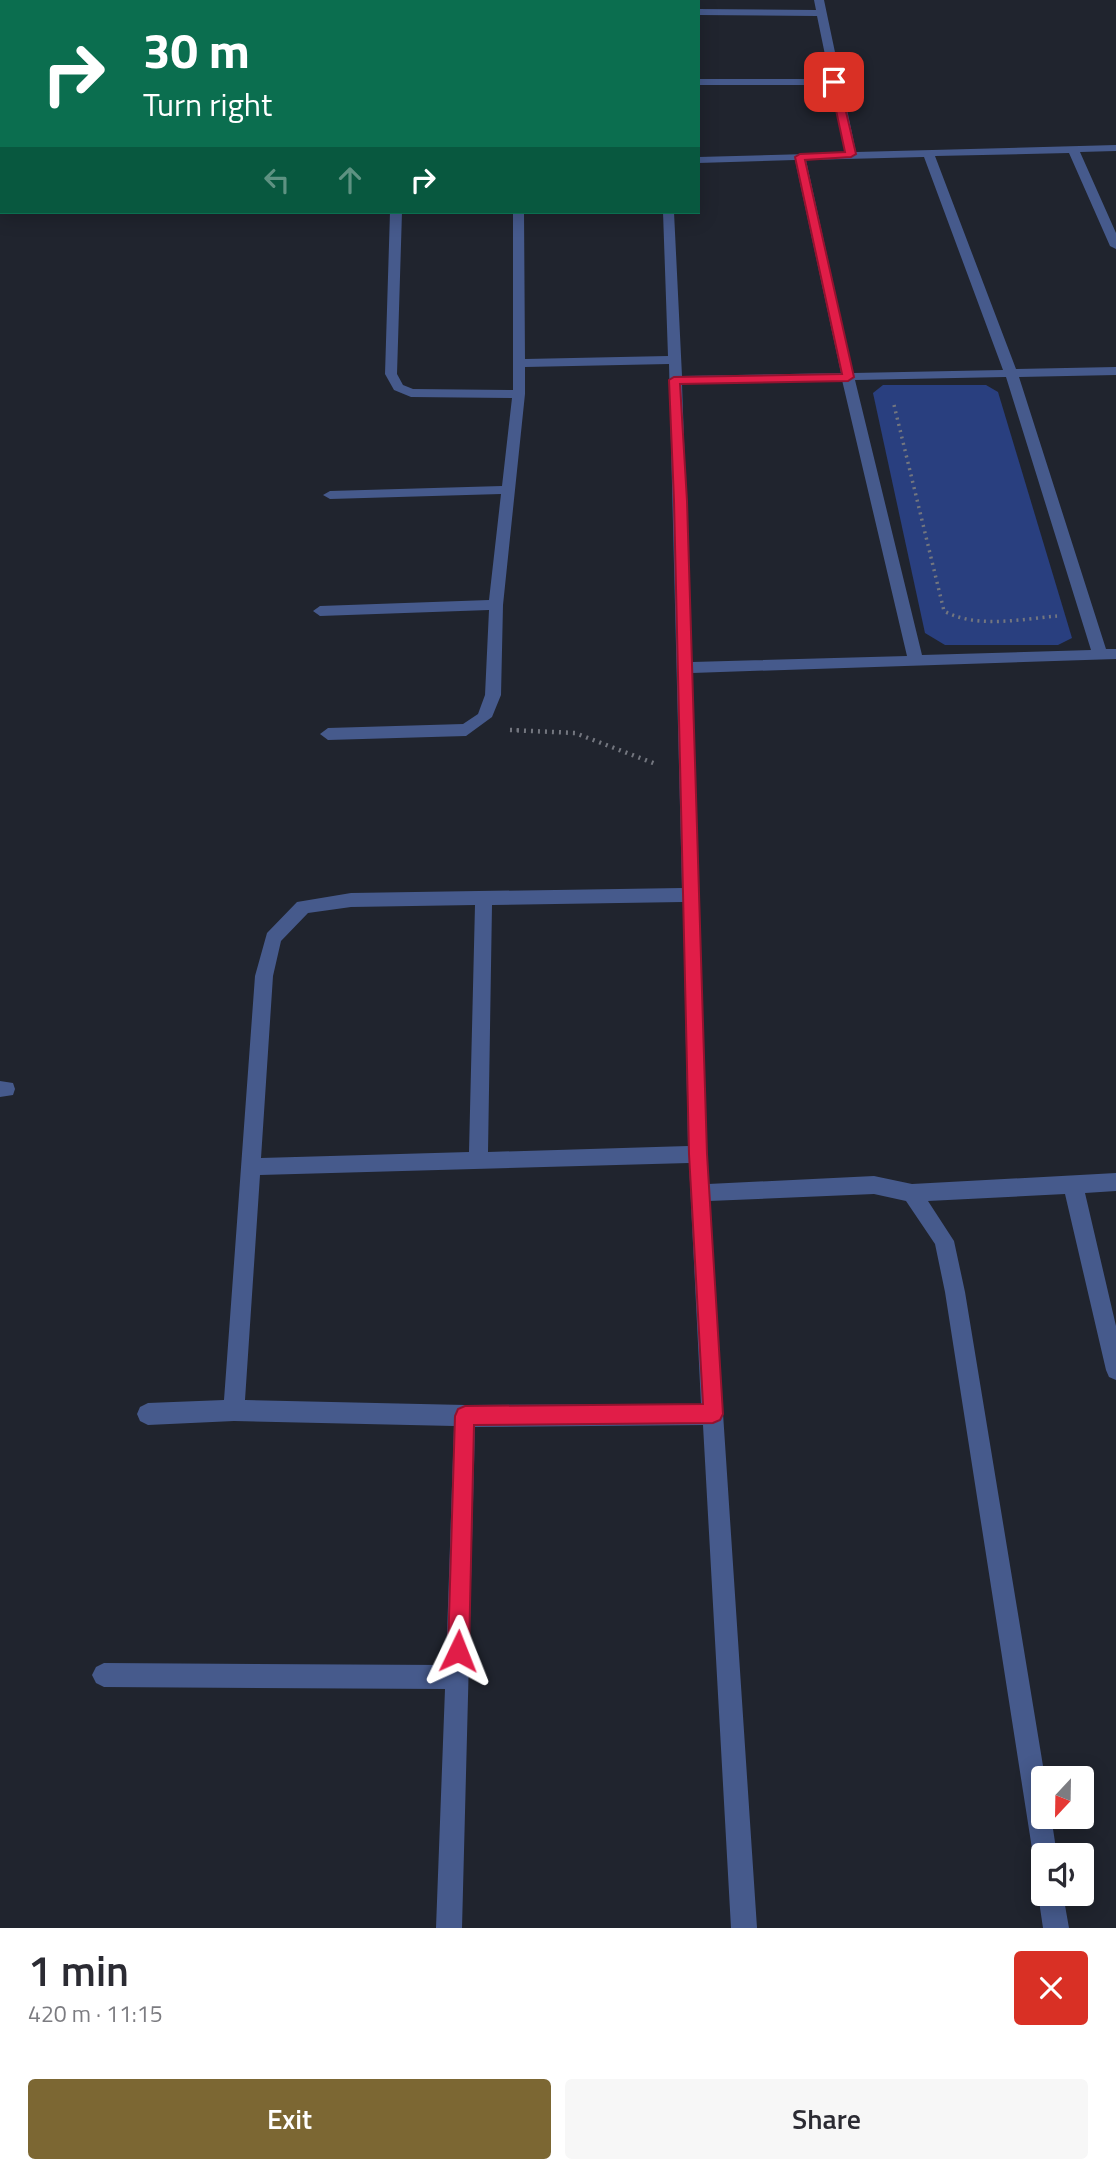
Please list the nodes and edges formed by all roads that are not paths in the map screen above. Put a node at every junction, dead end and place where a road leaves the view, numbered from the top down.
1 (819, 0) edge
2 (700, 12) edge
3 (821, 13) junction
4 (700, 82) edge
5 (834, 82) junction
6 (1116, 148) edge
7 (1073, 149) junction
8 (928, 152) junction
9 (851, 154) junction
10 (800, 157) junction
11 (700, 160) edge
12 (396, 214) edge
13 (518, 214) edge
14 (669, 214) edge
15 (1116, 246) edge
16 (676, 360) junction
17 (520, 363) junction
18 (1010, 371) junction
19 (1116, 371) edge
20 (848, 377) junction
21 (674, 380) junction
22 (519, 394) junction
23 (507, 489) junction
24 (330, 495) dead end
25 (496, 605) junction
26 (320, 611) dead end
27 (1100, 654) junction
28 (1116, 654) edge
29 (916, 661) junction
30 (683, 668) junction
31 (328, 734) dead end
32 (690, 895) junction
33 (484, 900) junction
34 (698, 1154) junction
35 (478, 1162) junction
36 (252, 1167) junction
37 (1116, 1182) edge
38 (1073, 1185) junction
39 (699, 1192) junction
40 (912, 1193) junction
41 (1116, 1370) edge
42 (234, 1410) junction
43 (148, 1414) dead end
44 (713, 1414) junction
45 (465, 1416) junction
46 (104, 1675) dead end
47 (457, 1677) junction
48 (1043, 1843) edge
49 (1053, 1906) edge
50 (449, 1928) edge
51 (744, 1928) edge
52 (1056, 1928) edge

1 - 3 street
2 - 3 street
3 - 5 street
4 - 5 street
5 - 9 street
6 - 7 street
7 - 8 street
7 - 15 street
8 - 9 street
8 - 18 street
9 - 10 street
10 - 11 street
10 - 20 street
12 - 22 street
13 - 17 street
14 - 16 street
16 - 17 street
16 - 21 street
17 - 22 street
18 - 19 street
18 - 20 street
18 - 27 street
20 - 21 street
20 - 29 street
21 - 30 street
22 - 23 street
23 - 24 street
23 - 25 street
25 - 26 street
25 - 31 street
27 - 28 street
27 - 29 street
29 - 30 street
30 - 32 street
32 - 33 street
32 - 34 street
33 - 35 street
33 - 36 street
34 - 35 street
34 - 39 street
35 - 36 street
36 - 42 street
37 - 38 street
38 - 40 street
38 - 41 street
39 - 40 street
39 - 44 street
40 - 48 street
42 - 43 street
42 - 45 street
44 - 45 street
44 - 51 street
45 - 47 street
46 - 47 street
47 - 50 street
49 - 52 street

